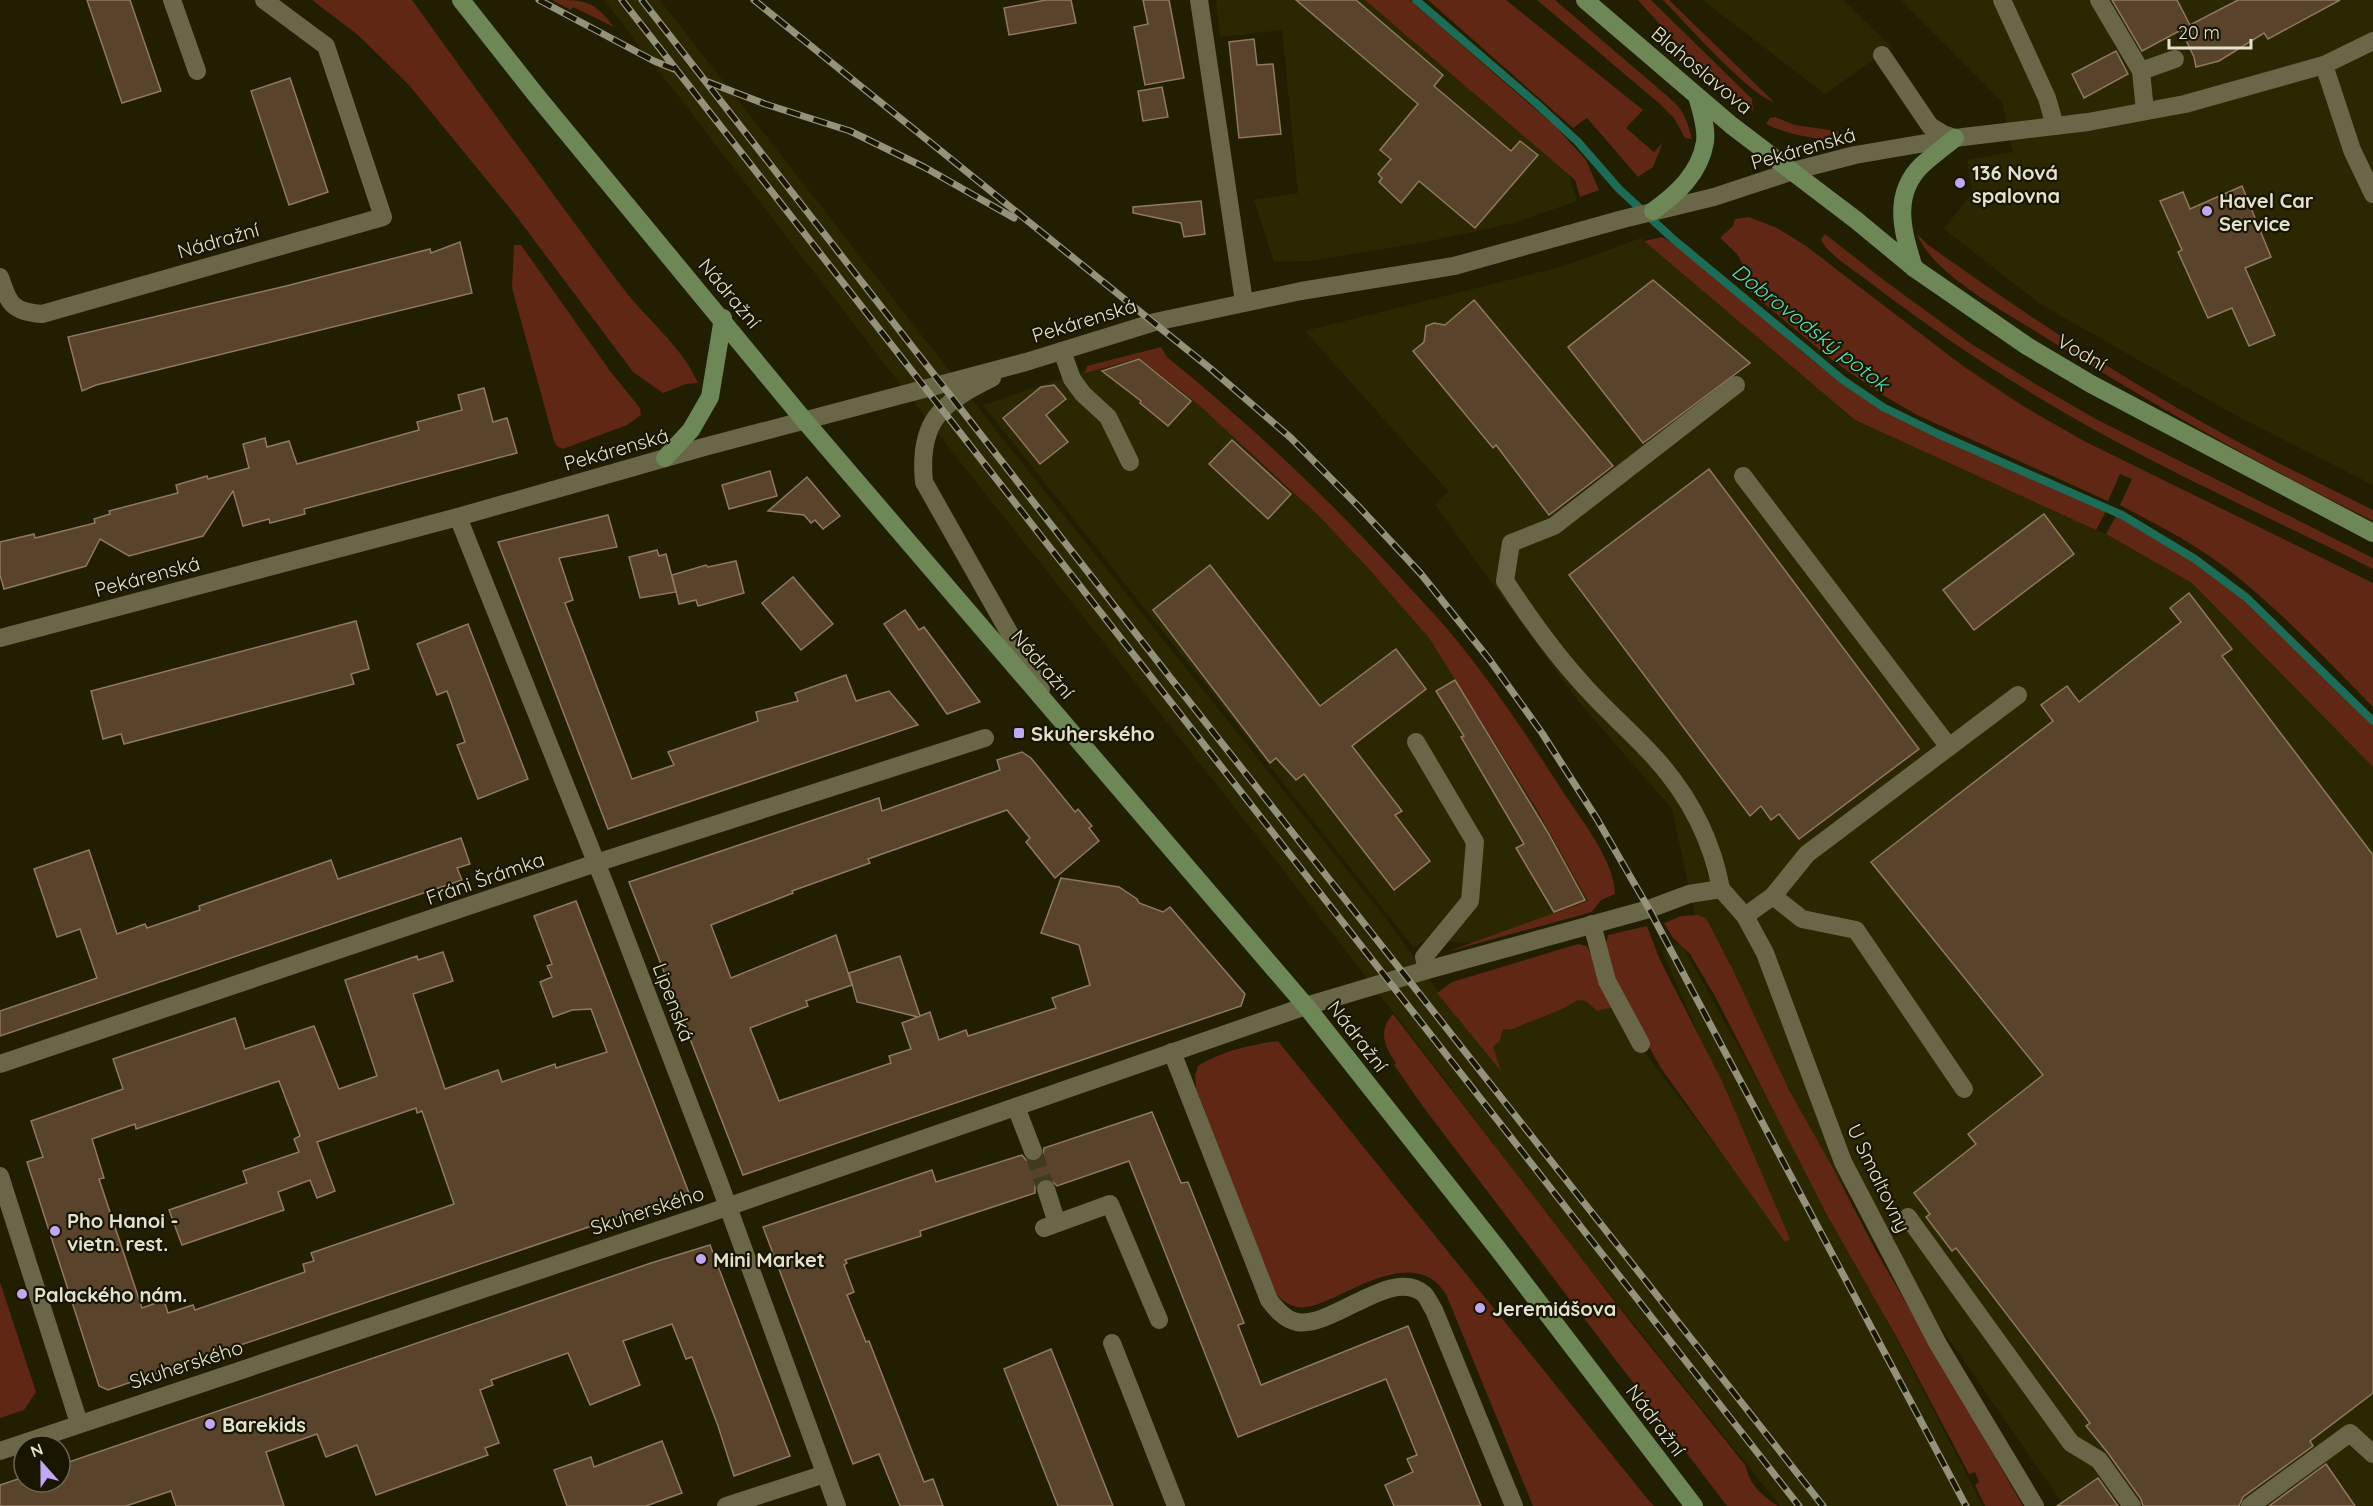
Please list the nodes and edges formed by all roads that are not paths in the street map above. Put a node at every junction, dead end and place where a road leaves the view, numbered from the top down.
1 (172, 0) edge
2 (264, 0) edge
3 (461, 0) edge
4 (1199, 0) edge
5 (1585, 0) edge
6 (2002, 0) edge
7 (2099, 0) edge
8 (2373, 41) edge
9 (1882, 55) dead end
10 (2175, 59) dead end
11 (2324, 65) junction
12 (197, 71) dead end
13 (2141, 71) junction
14 (1697, 96) junction
15 (2145, 111) junction
16 (2055, 126) junction
17 (1954, 138) junction
18 (1793, 171) junction
19 (2373, 194) edge
20 (1682, 199) junction
21 (1653, 211) joint
22 (1914, 268) junction
23 (0, 277) edge
24 (1244, 302) junction
25 (723, 318) junction
26 (1062, 351) junction
27 (1026, 362) junction
28 (1736, 386) dead end
29 (804, 420) junction
30 (665, 458) junction
31 (1130, 462) dead end
32 (1743, 476) dead end
33 (458, 517) junction
34 (2373, 533) edge
35 (0, 638) edge
36 (2018, 695) dead end
37 (1051, 708) junction
38 (985, 738) dead end
39 (1416, 742) dead end
40 (1949, 747) junction
41 (596, 863) junction
42 (1721, 889) junction
43 (1773, 896) junction
44 (1745, 916) junction
45 (1592, 924) junction
46 (1427, 969) junction
47 (1306, 1006) junction
48 (1641, 1044) dead end
49 (1172, 1052) junction
50 (0, 1064) edge
51 (1964, 1089) dead end
52 (1016, 1107) junction
53 (1033, 1151) tunnel mouth
54 (0, 1176) edge
55 (1046, 1189) tunnel mouth
56 (728, 1207) junction
57 (1908, 1217) dead end
58 (1159, 1320) dead end
59 (1112, 1343) dead end
60 (80, 1423) junction
61 (0, 1451) edge
62 (2373, 1454) edge
63 (825, 1474) junction
64 (726, 1506) edge
65 (837, 1506) edge
66 (1176, 1506) edge
67 (1514, 1506) edge
68 (1694, 1506) edge
69 (2035, 1506) edge
70 (2132, 1506) edge
71 (2250, 1506) edge

1 - 12 street
2 - 23 street, Nádražní
3 - 25 main road, Nádražní
4 - 24 street
5 - 14 main road, Blahoslavova
6 - 16 street
7 - 13 street
8 - 11 street, Pekárenská
9 - 17 street
10 - 13 street
11 - 15 street, Pekárenská
11 - 19 street
13 - 15 street
14 - 18 main road, Blahoslavova
14 - 20 main road
15 - 16 street, Pekárenská
16 - 17 street, Pekárenská
17 - 18 street, Pekárenská
17 - 22 main road
18 - 20 street, Pekárenská
18 - 22 main road, Vodní
20 - 21 main road
21 - 24 street, Pekárenská
22 - 34 main road, Vodní
24 - 26 street, Pekárenská
25 - 29 main road, Nádražní
25 - 30 main road
26 - 27 street, Pekárenská
26 - 31 street
27 - 29 street, Pekárenská
27 - 37 street
28 - 42 street
29 - 30 street, Pekárenská
29 - 37 main road, Nádražní
30 - 33 street, Pekárenská
32 - 40 street
33 - 35 street, Pekárenská
33 - 41 street, Lipenská
36 - 40 street
37 - 47 main road, Nádražní
38 - 41 street, Fráni Šrámka
39 - 46 street
40 - 43 street
41 - 50 street, Fráni Šrámka
41 - 56 street, Lipenská
42 - 44 street, U Smaltovny
42 - 45 street, Skuherského
43 - 44 street
43 - 51 street
44 - 69 street, U Smaltovny
45 - 46 street, Skuherského
45 - 48 street
46 - 47 street, Skuherského
47 - 49 street, Skuherského
47 - 68 main road, Nádražní
49 - 52 street, Skuherského
49 - 67 street
52 - 53 street
52 - 56 street, Skuherského
54 - 60 street
55 - 58 street
56 - 60 street, Skuherského
56 - 63 street, Lipenská
57 - 70 street
59 - 66 street
60 - 61 street, Skuherského
62 - 71 street
63 - 64 street
63 - 65 street, Lipenská

